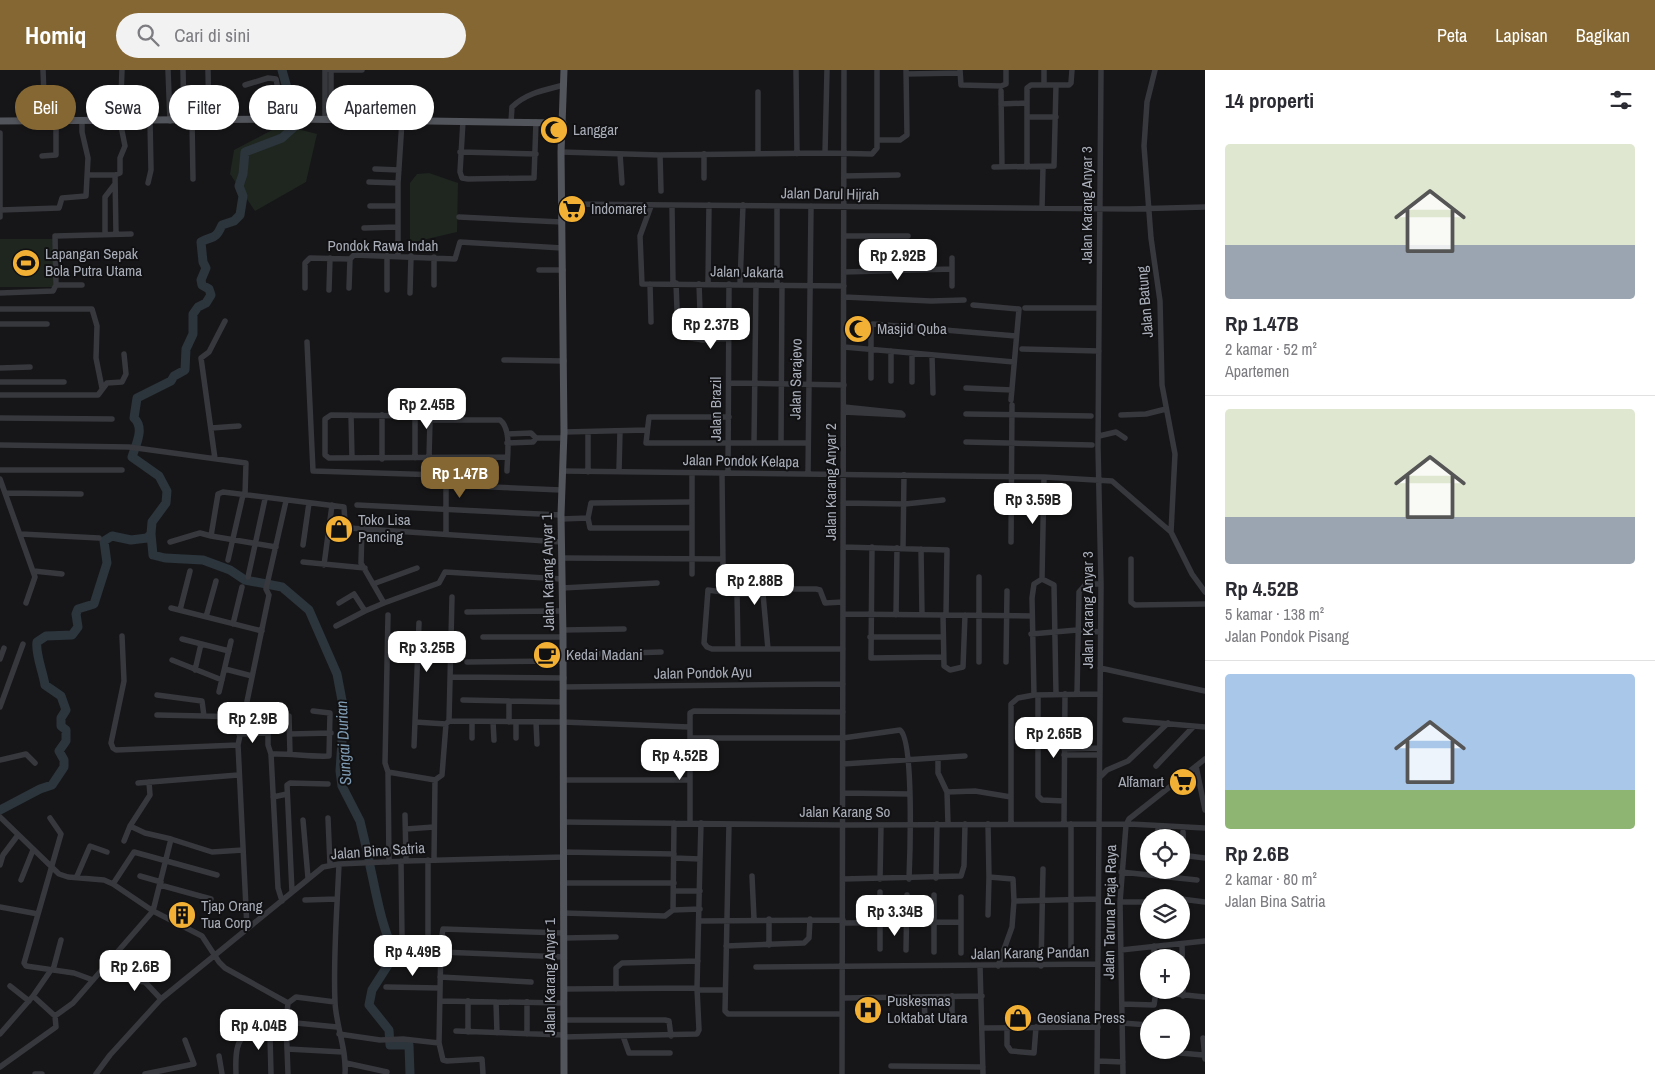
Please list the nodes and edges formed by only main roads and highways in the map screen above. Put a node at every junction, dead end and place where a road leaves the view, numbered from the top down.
1 (564, 70) edge
2 (0, 121) edge
3 (563, 123) junction
4 (564, 1074) edge

1 - 3 main road, Jalan Karang Anyar 1
2 - 3 main road
3 - 4 main road, Jalan Karang Anyar 1

